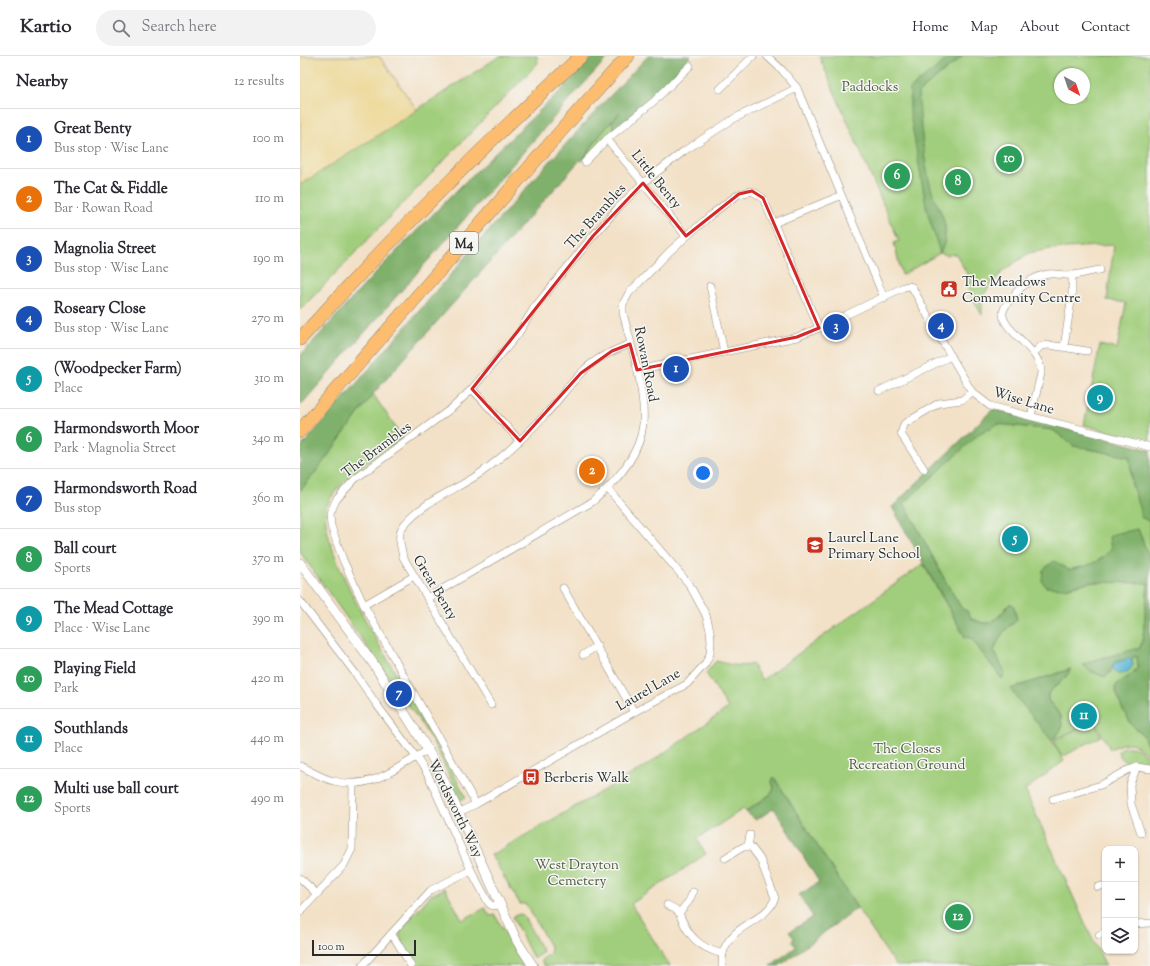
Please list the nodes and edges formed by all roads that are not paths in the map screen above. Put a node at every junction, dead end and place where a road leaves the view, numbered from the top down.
1 (581, 56) edge
2 (628, 56) edge
3 (753, 56) edge
4 (767, 56) edge
5 (690, 66) dead end
6 (797, 88) junction
7 (720, 90) dead end
8 (607, 139) junction
9 (585, 162) dead end
10 (643, 183) junction
11 (840, 196) junction
12 (774, 223) junction
13 (686, 236) junction
14 (1100, 270) dead end
15 (1072, 275) junction
16 (710, 286) dead end
17 (884, 298) junction
18 (819, 328) junction
19 (300, 339) edge
20 (630, 344) junction
21 (1064, 346) junction
22 (1087, 351) dead end
23 (724, 352) junction
24 (1034, 353) junction
25 (951, 356) junction
26 (637, 370) junction
27 (472, 389) junction
28 (879, 391) dead end
29 (972, 392) junction
30 (1031, 416) junction
31 (300, 431) edge
32 (520, 441) junction
33 (1150, 447) edge
34 (924, 470) dead end
35 (608, 489) junction
36 (300, 563) edge
37 (414, 576) junction
38 (563, 588) dead end
39 (427, 598) junction
40 (300, 601) edge
41 (364, 605) junction
42 (596, 646) junction
43 (583, 655) dead end
44 (491, 706) dead end
45 (634, 712) junction
46 (428, 750) junction
47 (416, 757) junction
48 (300, 766) edge
49 (1137, 767) junction
50 (1150, 769) edge
51 (353, 784) junction
52 (1053, 799) dead end
53 (476, 804) junction
54 (459, 812) junction
55 (1141, 833) dead end
56 (750, 835) dead end
57 (748, 846) junction
58 (725, 858) dead end
59 (471, 870) junction
60 (300, 878) edge
61 (693, 892) dead end
62 (317, 894) junction
63 (500, 904) junction
64 (667, 906) dead end
65 (300, 912) edge
66 (679, 913) junction
67 (1150, 923) edge
68 (1138, 924) edge
69 (390, 934) junction
70 (723, 954) junction
71 (362, 966) edge
72 (411, 966) edge
73 (533, 966) edge
74 (722, 966) edge

1 - 19 highway
2 - 31 highway, M4
3 - 7 street
4 - 6 street
5 - 8 street
6 - 10 street, The Brambles
6 - 11 street
8 - 9 street
8 - 10 street, Little Benty
10 - 13 street, Little Benty
10 - 27 street, The Brambles
11 - 12 street
11 - 17 street
12 - 13 street, Rowan Road
12 - 18 street
13 - 20 street, Rowan Road
14 - 15 street
15 - 21 street
15 - 24 street
16 - 23 street
17 - 18 street
17 - 25 street, Wise Lane
18 - 23 street
20 - 26 street, Rowan Road
20 - 32 street, Great Benty
21 - 22 street
21 - 24 street
23 - 26 street
24 - 30 street
25 - 28 street
25 - 29 street, Wise Lane
26 - 35 street, Rowan Road
27 - 32 street
27 - 41 street, The Brambles
29 - 30 street, Wise Lane
29 - 34 street
30 - 33 street, Wise Lane
32 - 37 street, Great Benty
35 - 39 street, Rowan Road
35 - 45 street, Laurel Lane
36 - 46 street
37 - 39 street, Great Benty
37 - 41 street
38 - 42 street
39 - 44 street, Great Benty
40 - 47 street, Wordsworth Way
41 - 53 street, The Brambles
42 - 43 street
42 - 45 street
45 - 53 street, Laurel Lane
46 - 47 street
46 - 54 street
47 - 51 street
47 - 59 street, Wordsworth Way
48 - 51 street
49 - 50 street
49 - 52 street
49 - 55 street
51 - 62 street
53 - 54 street, Laurel Lane
54 - 63 street
56 - 57 street
57 - 58 street
57 - 70 street
59 - 63 street, Wordsworth Way
59 - 69 street
60 - 62 street
61 - 66 street
62 - 65 street
63 - 73 street
64 - 66 street
66 - 70 street
67 - 68 street
69 - 71 street
69 - 72 street
70 - 74 street

